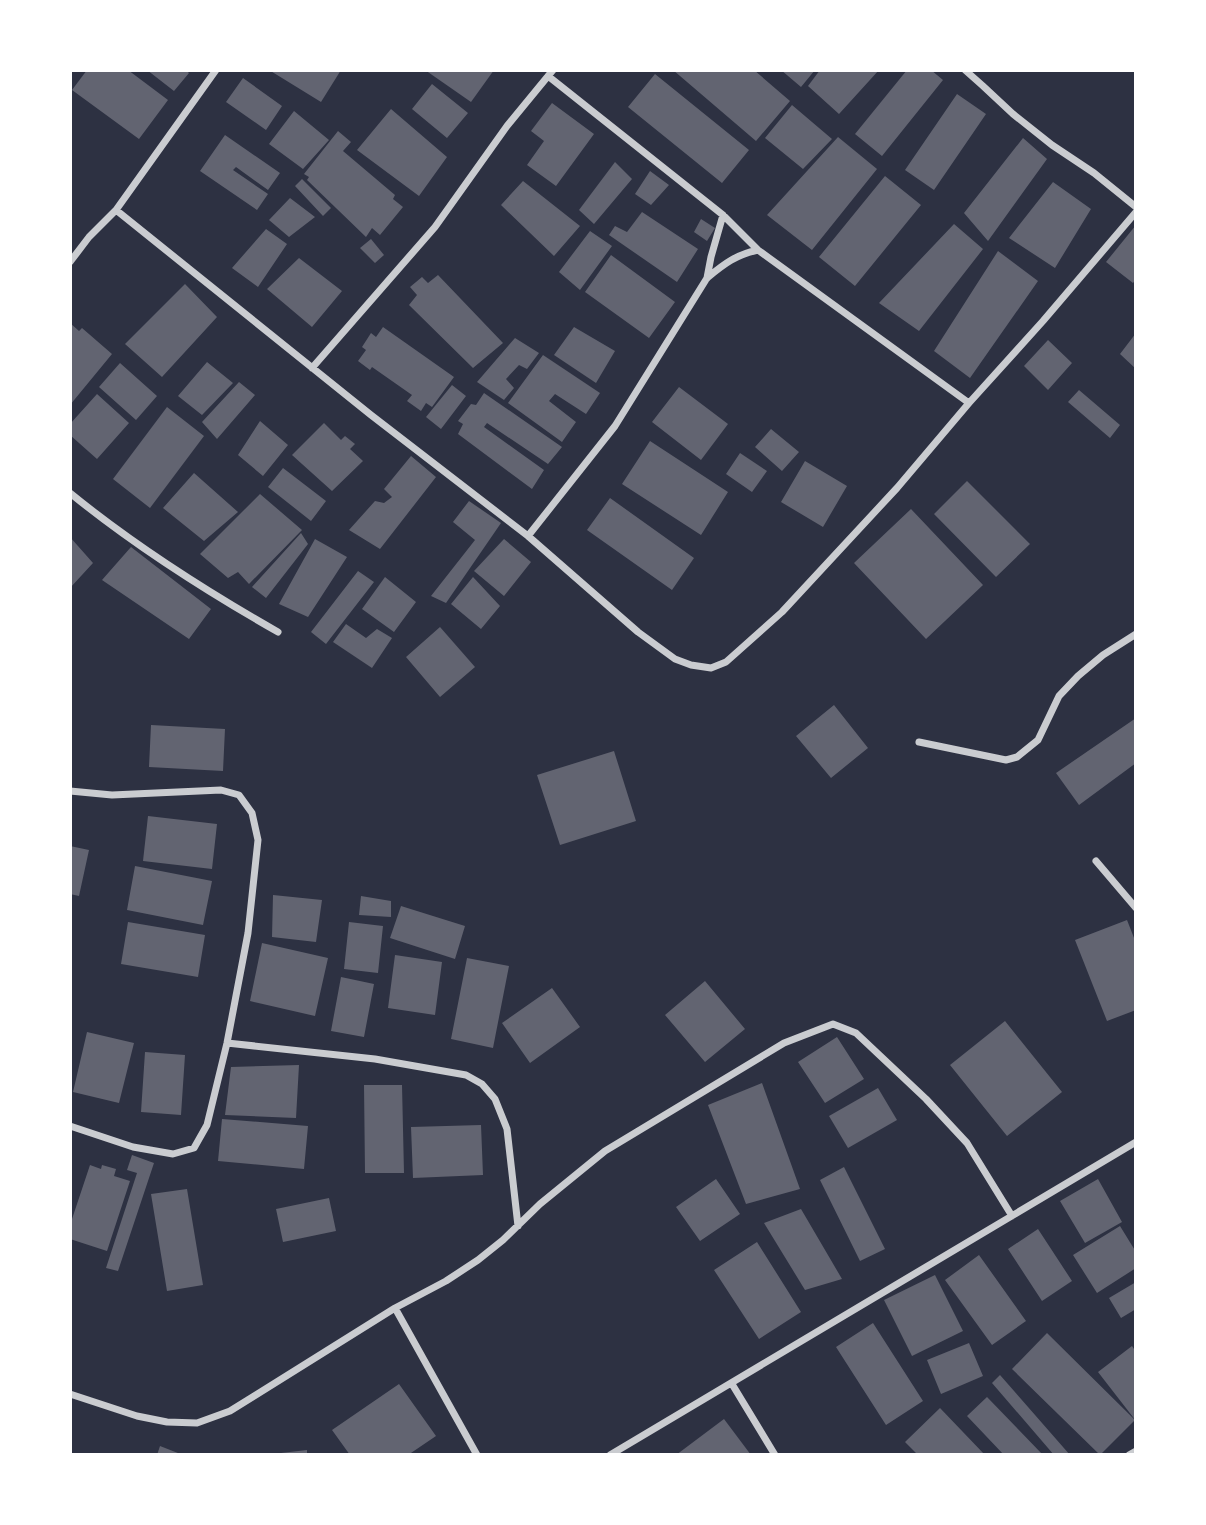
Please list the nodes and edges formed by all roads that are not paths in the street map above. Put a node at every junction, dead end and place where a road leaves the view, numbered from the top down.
1 (216, 70) edge
2 (965, 70) edge
3 (550, 73) edge
4 (1136, 209) edge
5 (116, 210) junction
6 (723, 215) junction
7 (758, 250) junction
8 (70, 262) edge
9 (707, 278) junction
10 (312, 368) junction
11 (969, 403) junction
12 (70, 493) edge
13 (528, 536) junction
14 (278, 632) dead end
15 (1136, 634) edge
16 (919, 741) dead end
17 (70, 791) edge
18 (1096, 860) dead end
19 (1136, 908) edge
20 (227, 1043) junction
21 (70, 1126) edge
22 (1136, 1142) edge
23 (1012, 1216) junction
24 (518, 1226) junction
25 (395, 1308) junction
26 (732, 1384) junction
27 (70, 1394) edge
28 (1136, 1451) edge
29 (477, 1455) edge
30 (610, 1455) edge
31 (775, 1455) edge
32 (1129, 1455) edge

1 - 5 street
2 - 4 street
3 - 6 street
3 - 10 street
4 - 11 street
5 - 8 street
5 - 10 street
6 - 7 street
6 - 9 street
7 - 9 street
7 - 11 street
9 - 13 street
10 - 13 street
11 - 13 street
12 - 14 street
15 - 16 street
17 - 20 street
18 - 19 street
20 - 21 street
20 - 24 street
22 - 23 street
23 - 24 street
23 - 26 street
24 - 25 street
25 - 27 street
25 - 29 street
26 - 30 street
26 - 31 street
28 - 32 street

